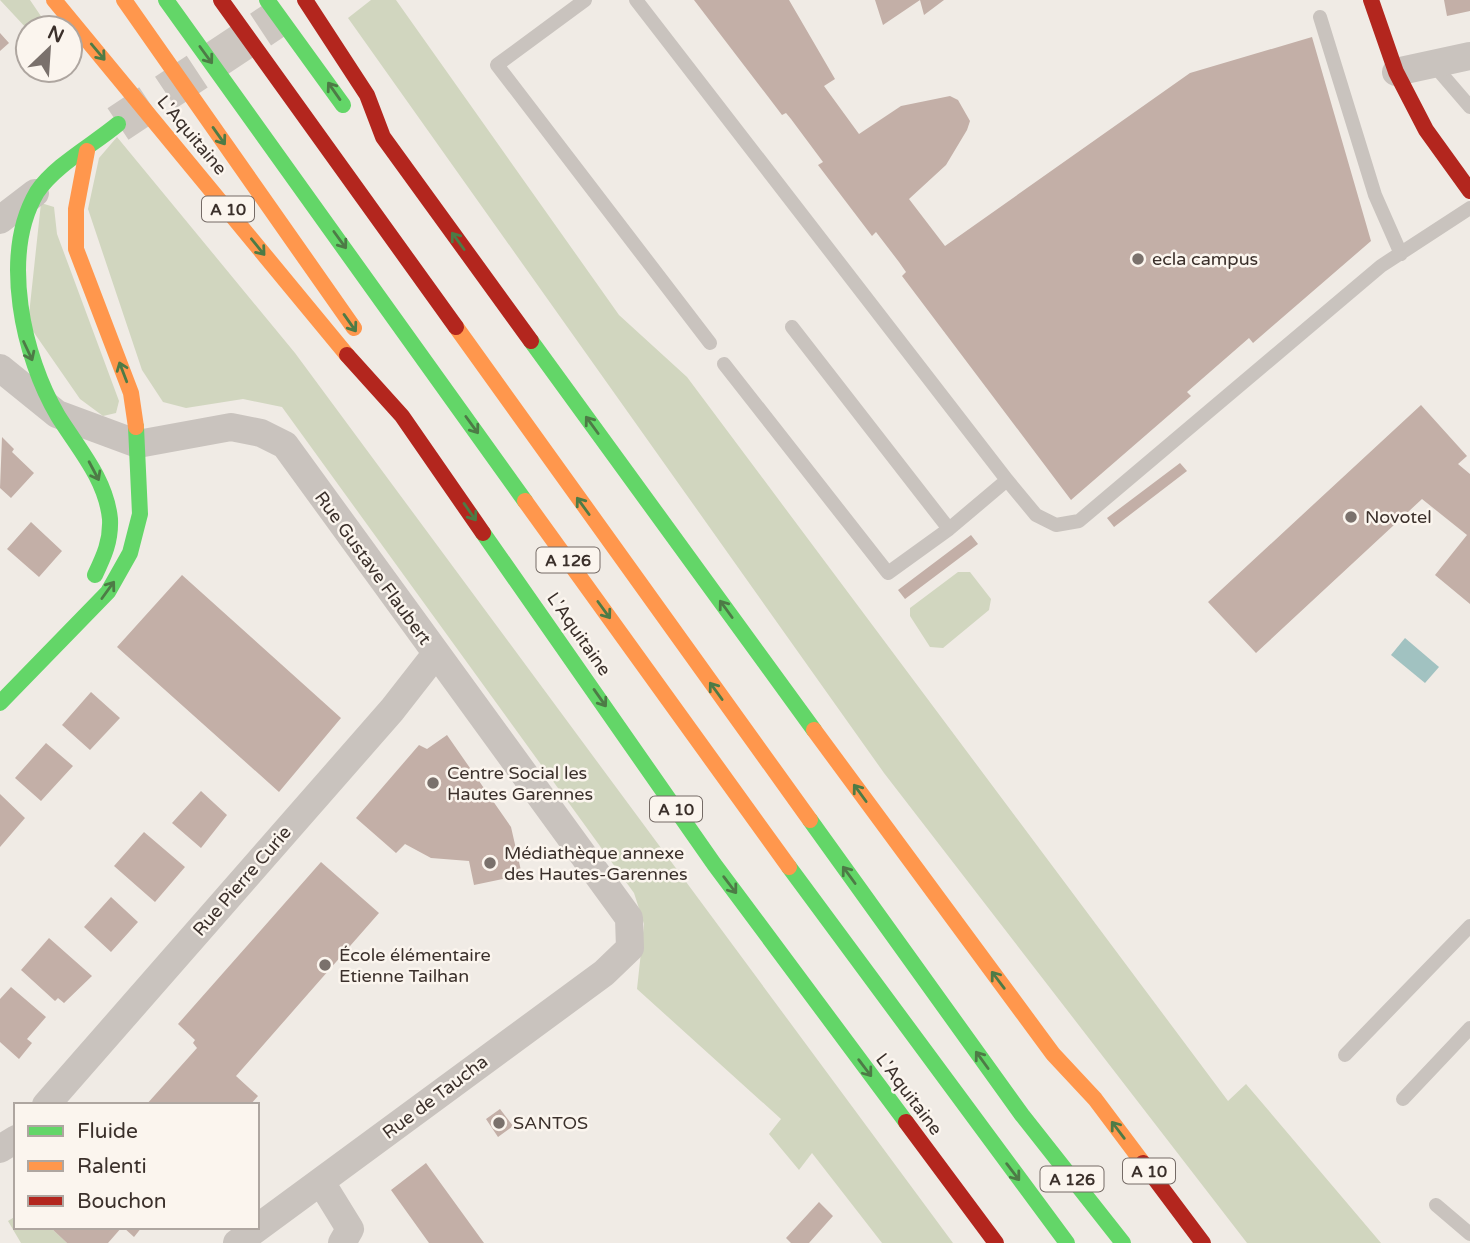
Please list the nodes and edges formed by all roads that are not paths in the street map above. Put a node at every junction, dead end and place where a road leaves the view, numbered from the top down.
1 (54, 0) edge
2 (124, 0) edge
3 (166, 0) edge
4 (220, 0) edge
5 (267, 0) edge
6 (305, 0) edge
7 (585, 0) edge
8 (636, 0) edge
9 (1371, 0) edge
10 (1320, 17) dead end
11 (1470, 56) edge
12 (1433, 64) junction
13 (1396, 72) junction
14 (1470, 107) edge
15 (118, 124) tunnel mouth
16 (383, 137) junction
17 (87, 151) junction
18 (1470, 191) edge
19 (37, 192) junction
20 (1470, 208) edge
21 (0, 220) edge
22 (1401, 254) junction
23 (792, 327) dead end
24 (710, 343) dead end
25 (724, 364) dead end
26 (0, 368) edge
27 (57, 414) junction
28 (402, 416) junction
29 (138, 444) junction
30 (1007, 480) junction
31 (949, 529) junction
32 (60, 638) junction
33 (435, 655) junction
34 (0, 703) edge
35 (1470, 926) edge
36 (629, 948) joint
37 (1470, 1028) edge
38 (1345, 1055) dead end
39 (1402, 1099) dead end
40 (48, 1103) edge
41 (321, 1182) junction
42 (1436, 1205) dead end
43 (259, 1227) edge
44 (256, 1229) edge
45 (1470, 1234) edge
46 (237, 1243) edge
47 (342, 1243) edge
48 (996, 1243) edge
49 (1067, 1243) edge
50 (1123, 1243) edge
51 (1203, 1243) edge

1 -> 28 main road, L'Aquitaine / A 10
2 -> 28 main road
3 -> 49 main road, A 126
50 -> 4 main road, A 126
16 -> 5 main road
6 - 16 main road, A 10
7 - 24 lane
8 - 30 lane
9 - 13 main road
10 - 22 lane
11 - 12 street
12 - 13 street
12 - 14 lane
13 - 18 main road
15 - 17 main road
51 -> 16 main road, A 10
17 - 19 main road
29 -> 17 main road
19 - 21 street
19 -> 27 main road
20 - 22 lane
22 - 30 lane
23 - 31 lane
25 - 31 lane
26 - 27 street
27 - 29 street
27 -> 32 main road
28 -> 48 main road, L'Aquitaine / A 10
32 -> 29 main road
29 - 33 street, Rue Gustave Flaubert
30 - 31 lane
32 - 34 main road
33 - 36 street, Rue Gustave Flaubert
33 - 40 street, Rue Pierre Curie
35 - 38 lane
36 - 41 street, Rue de Taucha
37 - 39 lane
41 - 43 street, Rue de Taucha
41 - 47 street
42 - 45 lane
44 - 46 street, Rue de Taucha

